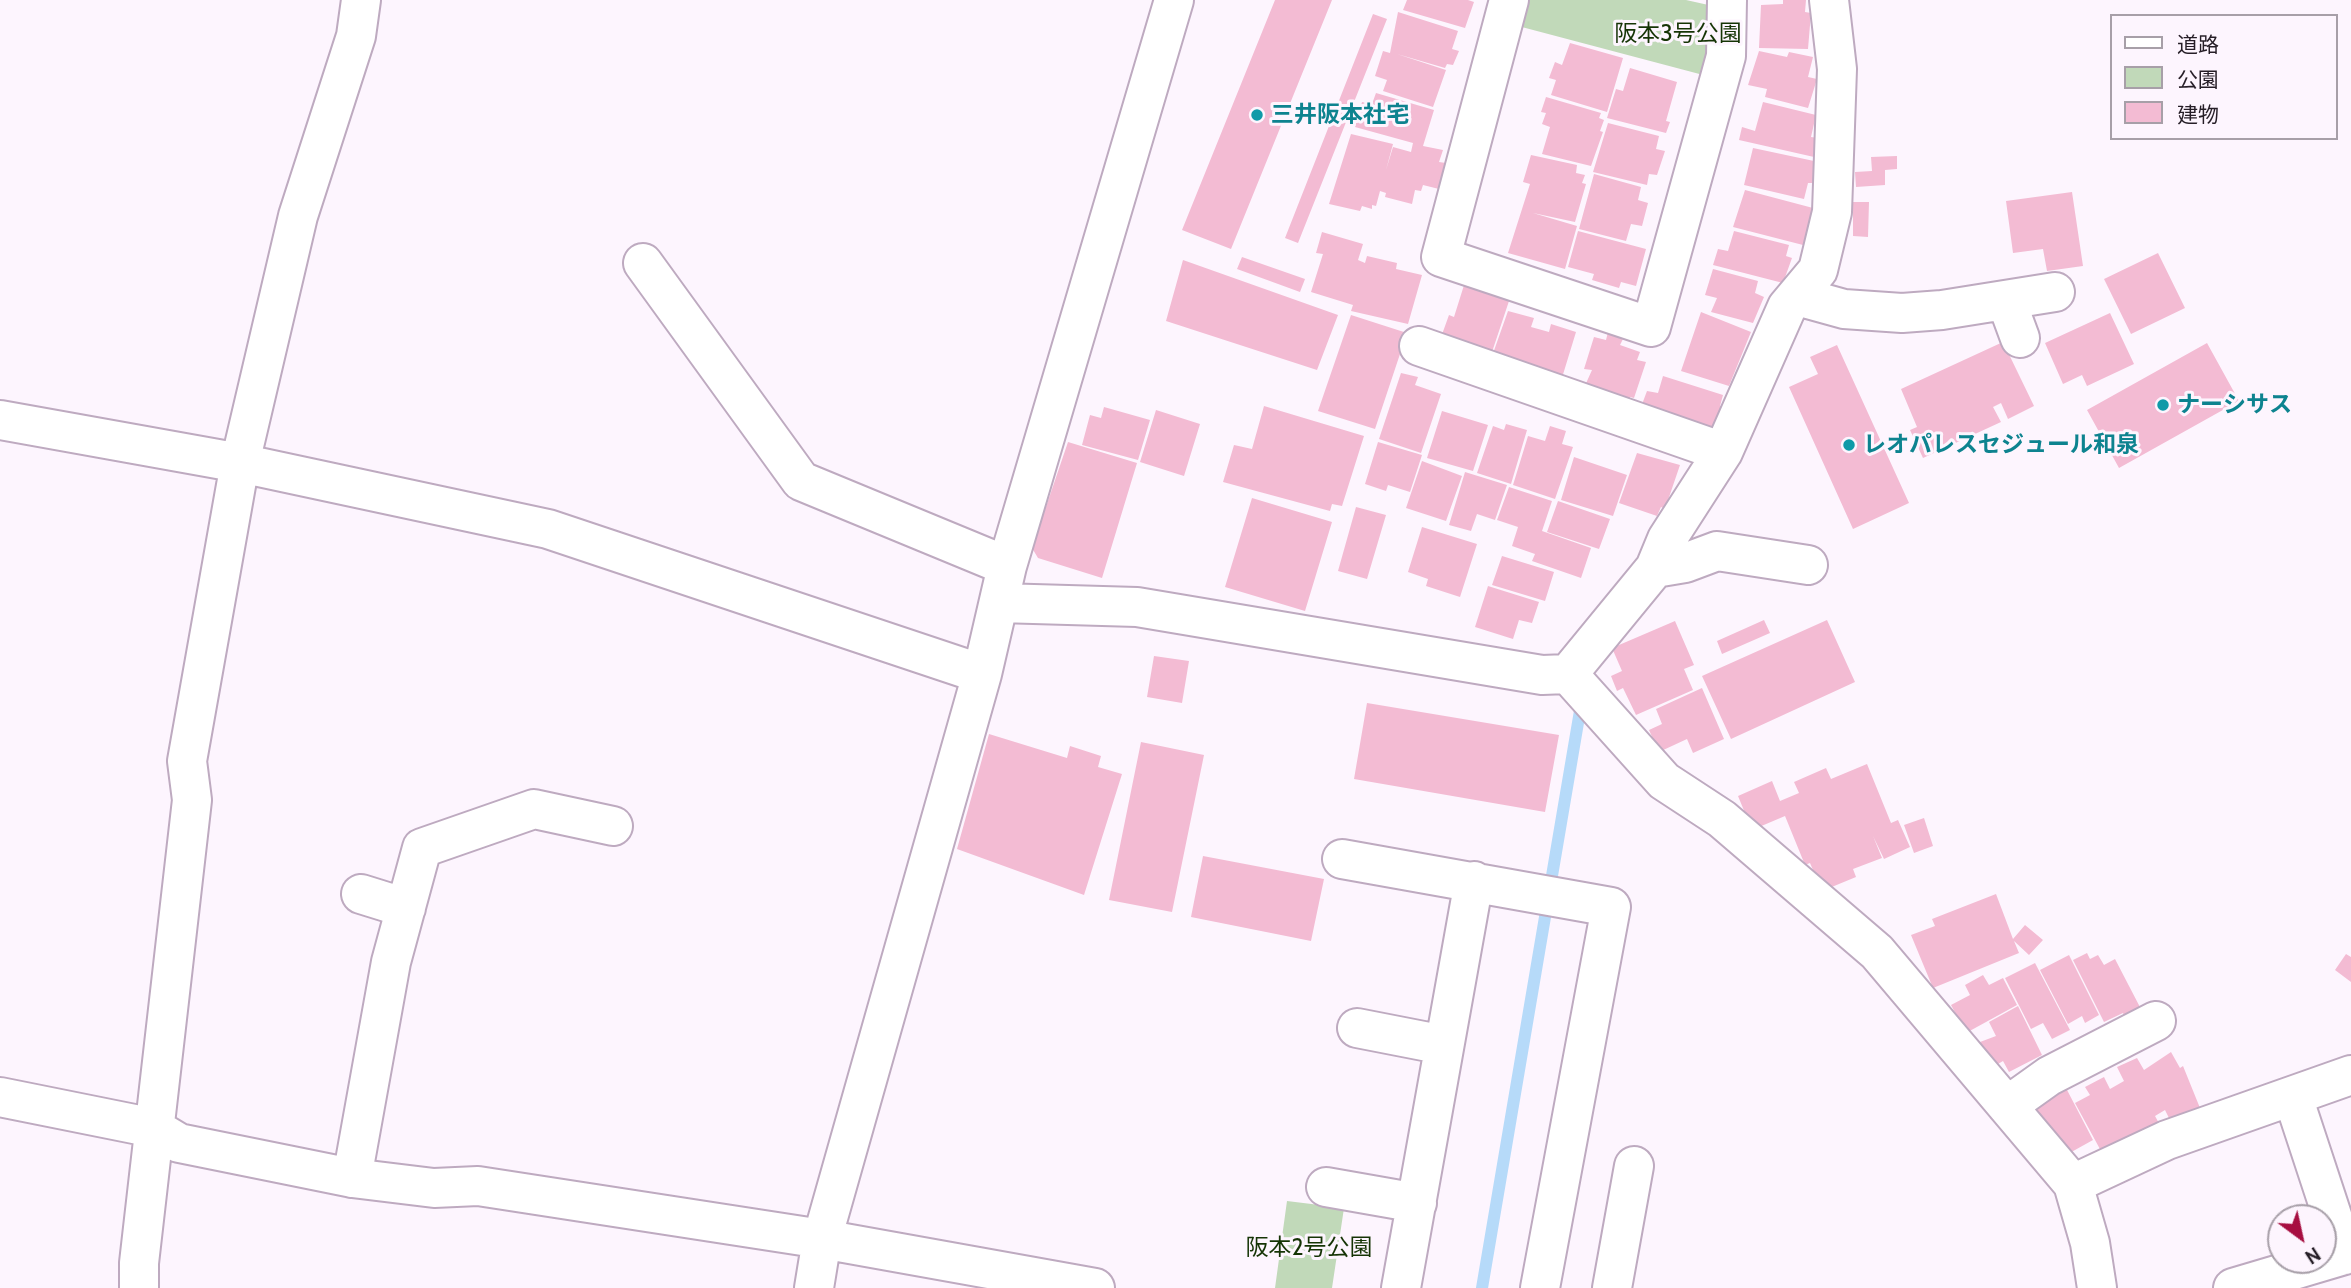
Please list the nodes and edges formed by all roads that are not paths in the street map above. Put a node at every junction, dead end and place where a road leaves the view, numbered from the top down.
1 (361, 0) edge
2 (1174, 0) edge
3 (1509, 0) edge
4 (1727, 0) edge
5 (1829, 0) edge
6 (643, 263) dead end
7 (2055, 292) dead end
8 (1797, 296) junction
9 (2006, 300) junction
10 (2020, 338) dead end
11 (1419, 346) dead end
12 (0, 420) edge
13 (1723, 452) junction
14 (240, 463) junction
15 (1808, 565) dead end
16 (1655, 568) junction
17 (1003, 584) junction
18 (982, 674) junction
19 (1568, 674) junction
20 (613, 826) dead end
21 (1342, 859) dead end
22 (1474, 881) junction
23 (361, 894) dead end
24 (406, 908) junction
25 (2156, 1020) dead end
26 (1357, 1028) dead end
27 (1444, 1045) junction
28 (2351, 1075) edge
29 (0, 1097) edge
30 (2293, 1097) junction
31 (2007, 1105) junction
32 (154, 1128) junction
33 (1634, 1166) dead end
34 (352, 1178) junction
35 (2073, 1184) junction
36 (1325, 1188) dead end
37 (1418, 1203) junction
38 (822, 1239) junction
39 (2348, 1254) edge
40 (139, 1288) edge
41 (814, 1288) edge
42 (1095, 1288) edge
43 (1401, 1288) edge
44 (1540, 1288) edge
45 (1612, 1288) edge
46 (2097, 1288) edge
47 (2233, 1288) edge

1 - 14 street
2 - 17 street
3 - 4 street
5 - 8 street
6 - 17 street
7 - 9 street
8 - 9 street
8 - 13 street
9 - 10 street
11 - 13 street
12 - 14 street
13 - 16 street
14 - 18 street
14 - 32 street
15 - 16 street
16 - 19 street
17 - 18 street
17 - 19 street
18 - 38 street
19 - 31 street
20 - 24 street
21 - 22 street
22 - 27 street
22 - 44 street
23 - 24 street
24 - 34 street
25 - 31 street
26 - 27 street
27 - 37 street
28 - 30 street
29 - 32 street
30 - 35 street
30 - 39 street
31 - 35 street
32 - 34 street
32 - 40 street
33 - 45 street
34 - 38 street
35 - 46 street
36 - 37 street
37 - 43 street
38 - 41 street
38 - 42 street
39 - 47 street

